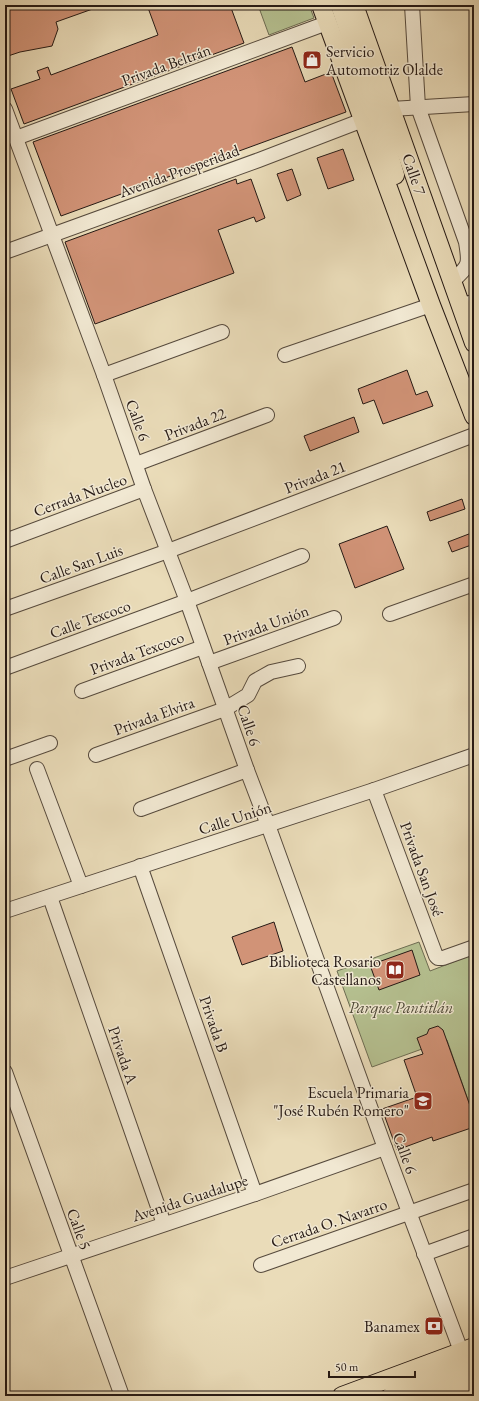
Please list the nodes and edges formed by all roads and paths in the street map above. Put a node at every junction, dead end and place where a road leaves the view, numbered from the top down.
1 (321, 5) edge
2 (340, 5) edge
3 (354, 5) edge
4 (412, 5) edge
5 (327, 23) junction
6 (474, 104) edge
7 (418, 107) junction
8 (5, 109) edge
9 (391, 109) junction
10 (363, 120) junction
11 (16, 138) junction
12 (402, 226) junction
13 (52, 235) junction
14 (5, 252) edge
15 (452, 282) junction
16 (467, 304) edge
17 (431, 305) junction
18 (222, 332) dead end
19 (474, 343) edge
20 (285, 355) dead end
21 (104, 375) junction
22 (267, 414) dead end
23 (474, 416) edge
24 (474, 435) edge
25 (136, 464) junction
26 (144, 489) junction
27 (5, 540) edge
28 (168, 551) junction
29 (302, 556) dead end
30 (474, 584) edge
31 (187, 602) junction
32 (5, 609) edge
33 (390, 614) dead end
34 (334, 618) dead end
35 (203, 647) junction
36 (209, 663) junction
37 (298, 666) dead end
38 (5, 668) edge
39 (82, 691) dead end
40 (225, 709) junction
41 (50, 743) dead end
42 (96, 755) dead end
43 (474, 755) edge
44 (5, 759) edge
45 (37, 769) dead end
46 (247, 770) junction
47 (374, 790) junction
48 (141, 809) dead end
49 (268, 824) junction
50 (140, 866) junction
51 (81, 886) junction
52 (50, 897) junction
53 (5, 911) edge
54 (474, 947) edge
55 (5, 1072) edge
56 (385, 1148) junction
57 (474, 1190) edge
58 (255, 1194) junction
59 (409, 1213) junction
60 (164, 1224) junction
61 (474, 1236) edge
62 (424, 1254) junction
63 (70, 1256) junction
64 (261, 1265) dead end
65 (5, 1278) edge
66 (471, 1353) edge
67 (471, 1385) edge
68 (122, 1396) edge
69 (342, 1396) edge
70 (391, 1396) edge
71 (429, 1396) edge

1 - 5 main road, Calle 7
2 - 12 main road
3 - 9 main road, Calle 7
4 - 7 street
5 - 10 main road, Calle 7
5 - 11 street, Privada Beltrán
6 - 7 street
7 - 9 street
7 - 15 street
8 - 11 street, Calle 6
9 - 15 main road, Calle 7
10 - 12 main road, Calle 7
10 - 13 street, Avenida Prosperidad
11 - 13 street, Calle 6
12 - 17 main road, Calle 7
13 - 14 street, Avenida Prosperidad
13 - 21 street, Calle 6
15 - 16 main road, Calle 7
16 - 19 main road, Calle 7
17 - 20 street
17 - 23 main road, Calle 7
18 - 21 street
21 - 25 street, Calle 6
22 - 25 street, Privada 22
24 - 28 street, Privada 21
25 - 26 street, Calle 6
26 - 27 street, Cerrada Nucleo
26 - 28 street, Calle 6
28 - 31 street, Calle 6
28 - 32 street, Calle San Luis
29 - 31 street, Calle Texcoco
30 - 33 street
31 - 35 street, Calle 6
31 - 38 street, Calle Texcoco
34 - 36 street, Privada Unión
35 - 36 street, Calle 6
35 - 39 street, Privada Texcoco
36 - 40 street, Calle 6
37 - 40 street, Privada Elvira
40 - 42 street, Privada Elvira
40 - 46 street, Calle 6
41 - 44 street
43 - 47 street, Calle Unión
45 - 51 street
46 - 48 street
46 - 49 street, Calle 6
47 - 49 street, Calle Unión
47 - 54 street, Privada San José
49 - 50 street, Calle Unión
49 - 56 street, Calle 6
50 - 51 street, Calle Unión
50 - 58 street, Privada B
51 - 52 street, Calle Unión
52 - 53 street, Calle Unión
52 - 60 street, Privada A
55 - 63 street, Calle 5
56 - 58 street, Avenida Guadalupe
56 - 59 street, Calle 6
57 - 59 street, Cerrada O. Navarro
58 - 60 street, Avenida Guadalupe
59 - 62 street, Calle 6
59 - 64 street, Cerrada O. Navarro
60 - 63 street, Avenida Guadalupe
61 - 62 street
62 - 66 street, Calle 6
63 - 65 street, Avenida Guadalupe
63 - 68 street, Calle 5
66 - 69 main road
66 - 70 main road
67 - 71 main road

